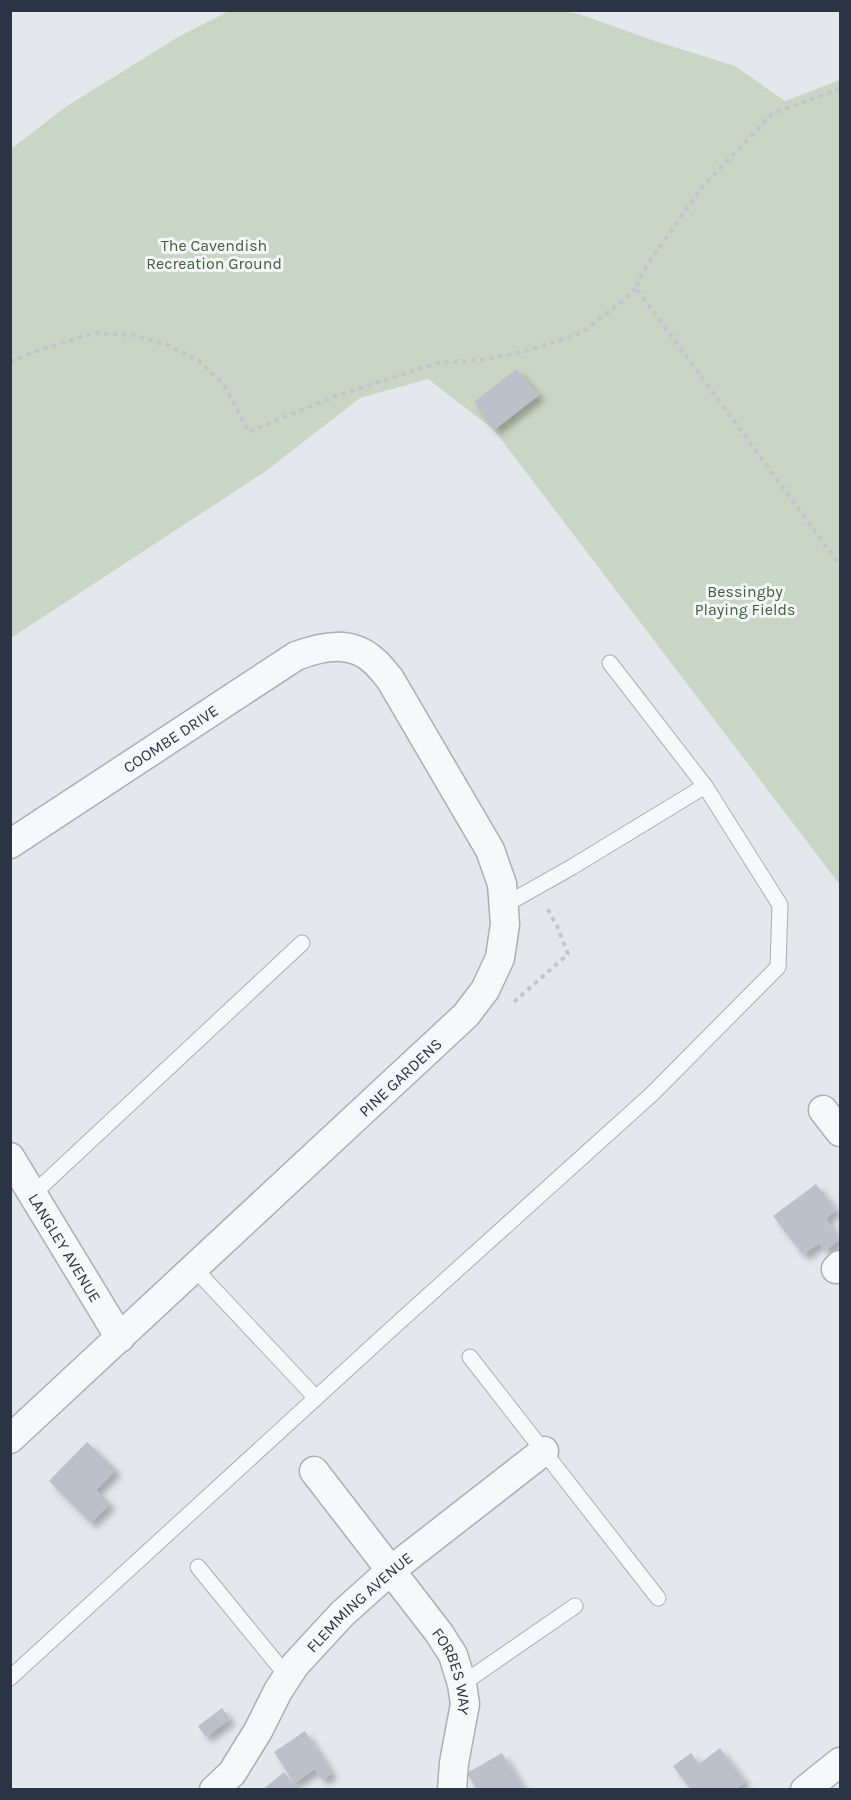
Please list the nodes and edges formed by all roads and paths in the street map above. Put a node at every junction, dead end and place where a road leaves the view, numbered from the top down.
1 (840, 89) edge
2 (636, 288) junction
3 (10, 362) edge
4 (840, 565) edge
5 (337, 646) joint
6 (610, 663) dead end
7 (705, 786) junction
8 (10, 844) edge
9 (503, 906) junction
10 (302, 943) dead end
11 (823, 1110) dead end
12 (840, 1132) edge
13 (10, 1157) edge
14 (33, 1194) junction
15 (195, 1269) junction
16 (120, 1338) junction
17 (470, 1357) dead end
18 (316, 1398) junction
19 (10, 1439) edge
20 (544, 1451) junction
21 (314, 1471) dead end
22 (198, 1568) dead end
23 (390, 1571) junction
24 (658, 1598) dead end
25 (575, 1606) dead end
26 (287, 1676) junction
27 (10, 1678) edge
28 (462, 1684) junction
29 (840, 1762) edge
30 (214, 1790) edge
31 (452, 1790) edge
32 (805, 1790) edge

1 - 2 path
2 - 3 path
2 - 4 path
5 - 8 street, COOMBE DRIVE
5 - 9 street, PINE GARDENS
6 - 7 lane
7 - 9 lane
7 - 18 lane
9 - 15 street, PINE GARDENS
10 - 14 lane
11 - 12 street
13 - 14 street, LANGLEY AVENUE
14 - 16 street, LANGLEY AVENUE
15 - 16 street, PINE GARDENS
15 - 18 lane
16 - 19 street, PINE GARDENS
17 - 20 lane
18 - 27 lane
20 - 23 street, FLEMMING AVENUE
20 - 24 lane
21 - 23 street, FORBES WAY
22 - 26 lane
23 - 26 street, FLEMMING AVENUE
23 - 28 street, FORBES WAY
25 - 28 lane
26 - 30 street, FLEMMING AVENUE
28 - 31 street, FORBES WAY
29 - 32 street

